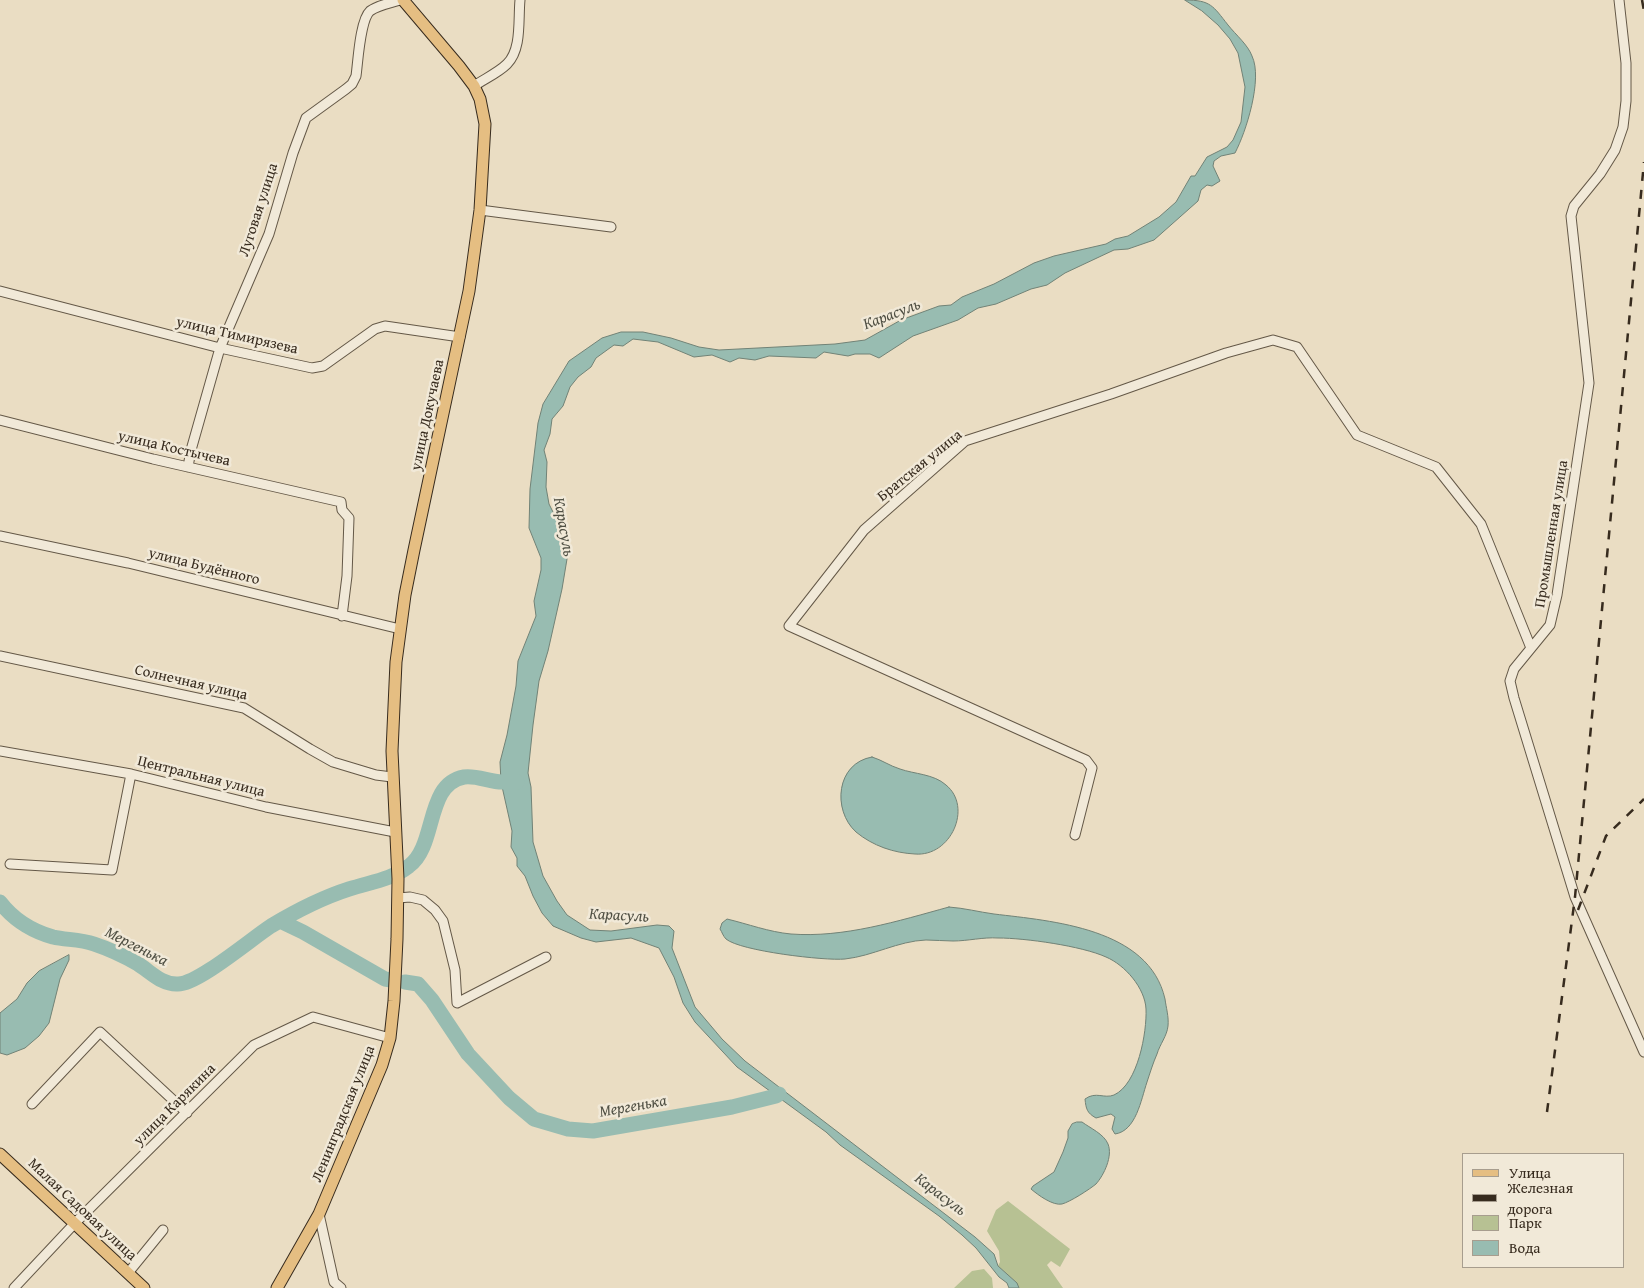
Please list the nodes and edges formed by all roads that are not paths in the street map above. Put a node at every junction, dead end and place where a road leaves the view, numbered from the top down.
1 (401, 0) edge
2 (520, 0) edge
3 (1619, 0) edge
4 (474, 86) junction
5 (480, 210) junction
6 (611, 227) dead end
7 (0, 290) edge
8 (460, 338) junction
9 (220, 348) junction
10 (0, 420) edge
11 (188, 467) junction
12 (0, 536) edge
13 (342, 616) junction
14 (400, 630) junction
15 (1531, 648) junction
16 (0, 656) edge
17 (0, 751) edge
18 (132, 774) junction
19 (392, 777) junction
20 (395, 832) junction
21 (1076, 835) dead end
22 (10, 864) dead end
23 (398, 878) joint
24 (398, 898) junction
25 (546, 957) dead end
26 (390, 1038) junction
27 (1644, 1052) edge
28 (32, 1104) dead end
29 (187, 1113) junction
30 (0, 1154) edge
31 (319, 1214) junction
32 (75, 1223) junction
33 (163, 1230) dead end
34 (128, 1273) junction
35 (14, 1288) edge
36 (144, 1288) edge
37 (277, 1288) edge
38 (341, 1288) edge

1 - 4 main road, Луговая улица
1 - 9 street, Луговая улица
2 - 4 street
3 - 15 street, Промышленная улица
4 - 5 main road, улица Докучаева
5 - 6 street
5 - 8 main road, улица Докучаева
7 - 9 street, улица Тимирязева
8 - 9 street, улица Тимирязева
8 - 14 main road, улица Докучаева
9 - 11 street, Луговая улица
10 - 11 street, улица Костычева
11 - 13 street, улица Костычева
12 - 13 street, улица Будённого
13 - 14 street, улица Будённого
14 - 19 main road, улица Докучаева
15 - 21 street, Братская улица
15 - 27 street, Промышленная улица
16 - 19 street, Солнечная улица
17 - 18 street, Центральная улица
18 - 20 street, Центральная улица
18 - 22 street
19 - 20 main road, улица Докучаева
20 - 23 main road, улица Докучаева
23 - 24 main road, Ленинградская улица
24 - 25 street
24 - 26 main road, Ленинградская улица
26 - 29 street, улица Карякина
26 - 31 main road, Ленинградская улица
28 - 29 street
29 - 32 street, улица Карякина
30 - 32 main road, Малая Садовая улица
31 - 37 main road, Ленинградская улица
31 - 38 street
32 - 34 main road, Малая Садовая улица
32 - 35 street, улица Карякина
33 - 34 street
34 - 36 main road, Малая Садовая улица

